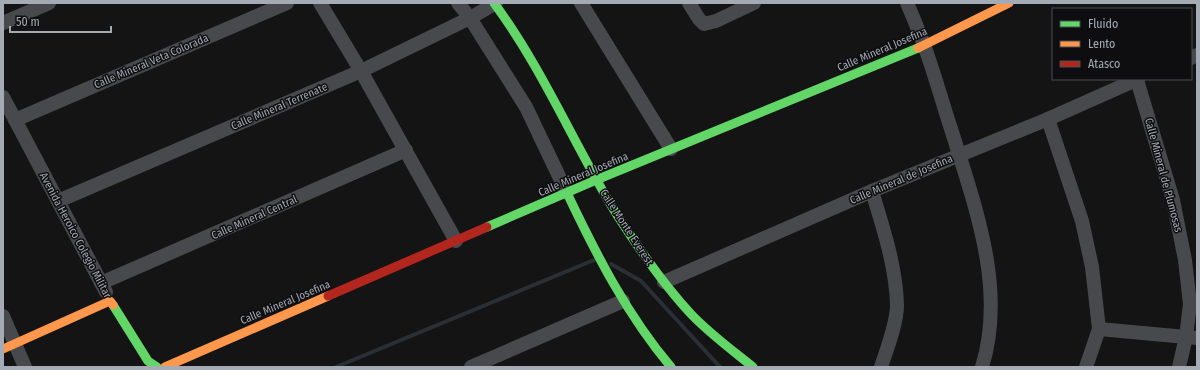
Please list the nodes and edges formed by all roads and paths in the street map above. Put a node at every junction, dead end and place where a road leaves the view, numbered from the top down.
1 (49, 3) edge
2 (287, 3) edge
3 (320, 3) edge
4 (458, 3) edge
5 (495, 3) edge
6 (581, 3) edge
7 (689, 3) edge
8 (754, 3) edge
9 (907, 3) edge
10 (1008, 3) edge
11 (470, 18) junction
12 (3, 23) edge
13 (924, 46) junction
14 (361, 71) junction
15 (1136, 80) edge
16 (1138, 80) edge
17 (3, 97) edge
18 (1048, 119) junction
19 (15, 120) junction
20 (671, 149) junction
21 (406, 150) junction
22 (959, 155) junction
23 (596, 180) junction
24 (872, 191) junction
25 (567, 193) junction
26 (58, 201) junction
27 (456, 241) junction
28 (664, 282) junction
29 (101, 284) junction
30 (110, 301) junction
31 (623, 301) junction
32 (3, 316) edge
33 (1099, 329) junction
34 (1192, 338) edge
35 (8, 347) edge
36 (669, 366) edge
37 (25, 367) edge
38 (157, 367) edge
39 (165, 367) edge
40 (470, 367) edge
41 (753, 367) edge
42 (881, 367) edge
43 (982, 367) edge
44 (1086, 367) edge
45 (1179, 367) edge

1 - 12 street
2 - 19 street, Calle Mineral Veta Colorada
3 - 14 street
4 - 11 street
5 - 11 street, Calle Mineral Terrenate
5 - 23 street, Calle Monte Everest
6 - 20 street
7 - 8 street
9 - 13 street
10 - 13 street, Calle Mineral Josefina
11 - 14 street, Calle Mineral Terrenate
11 - 25 street
13 - 20 street, Calle Mineral Josefina
13 - 22 street
14 - 21 street
14 - 26 street, Calle Mineral Terrenate
15 - 18 street, Calle Mineral de Josefina
16 - 34 street, Calle Mineral de Plumosas
17 - 19 street, Avenida Heroico Colegio Militar
18 - 22 street, Calle Mineral de Josefina
18 - 33 street
19 - 26 street, Avenida Heroico Colegio Militar
20 - 23 street, Calle Mineral Josefina
21 - 27 street
21 - 29 street, Calle Mineral Central
22 - 24 street, Calle Mineral de Josefina
22 - 43 street
23 - 25 street, Calle Mineral Josefina
23 - 28 street, Calle Monte Everest
24 - 28 street, Calle Mineral de Josefina
24 - 42 street
25 - 27 street, Calle Mineral Josefina
25 - 31 street
26 - 29 street, Avenida Heroico Colegio Militar
27 - 39 street, Calle Mineral Josefina
28 - 41 street, Calle Monte Everest
29 - 30 street, Avenida Heroico Colegio Militar
30 - 35 street
30 - 38 street, Avenida Heroico Colegio Militar
31 - 36 street
31 - 40 street
32 - 35 street
33 - 34 street
33 - 44 street
34 - 45 street, Calle Mineral de Plumosas
35 - 37 street

